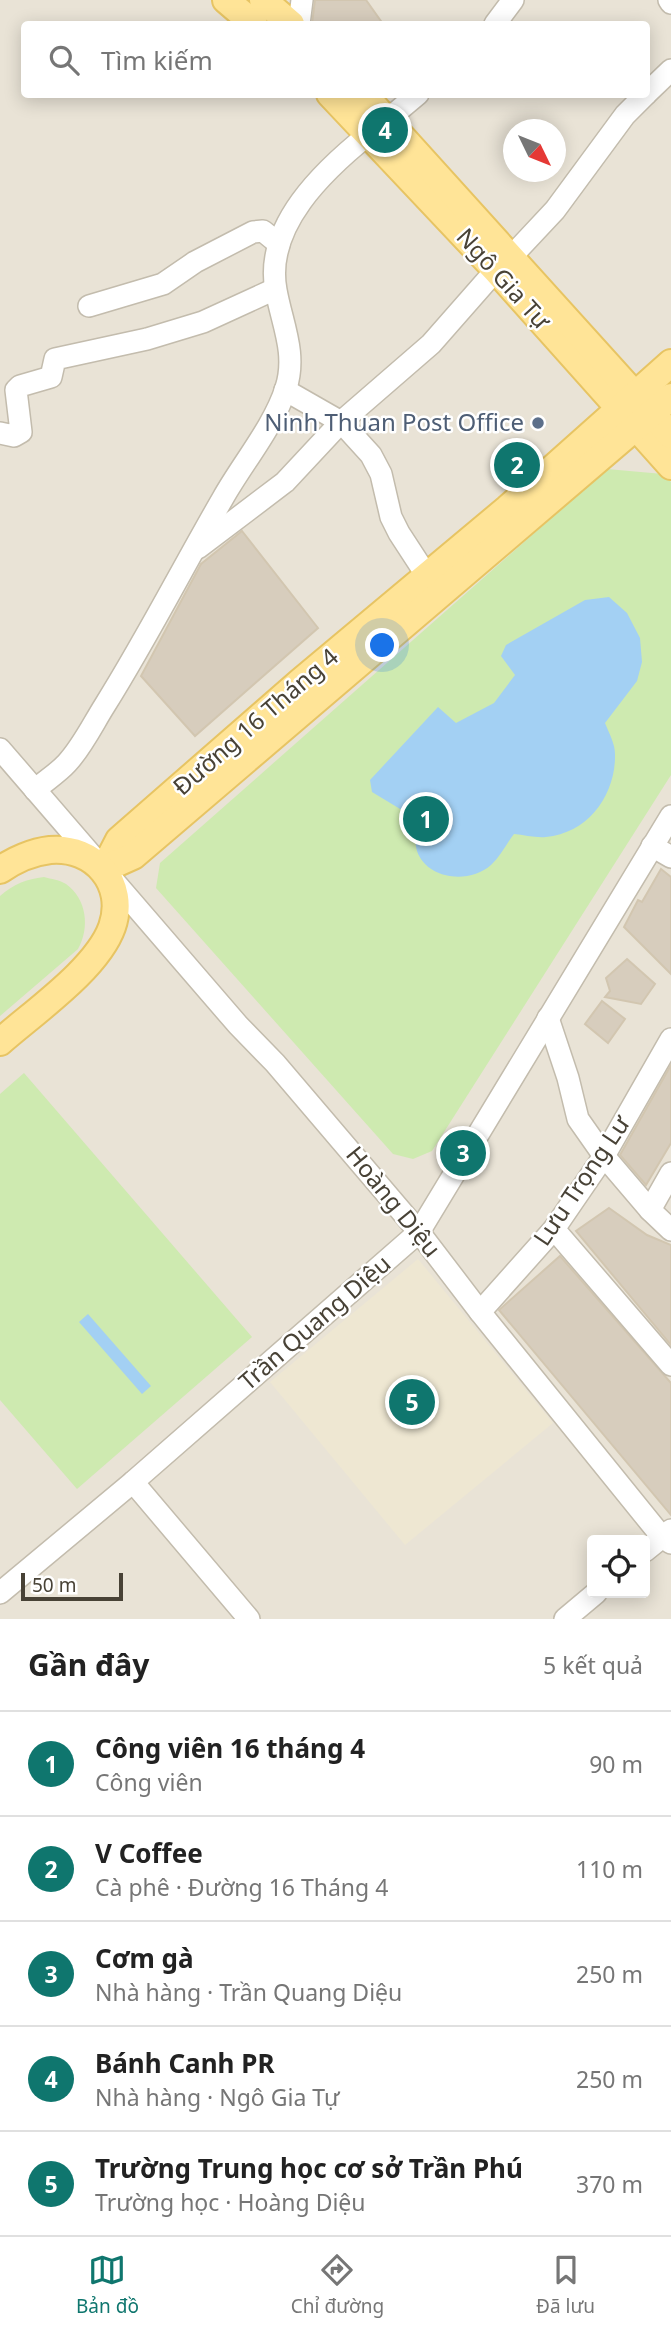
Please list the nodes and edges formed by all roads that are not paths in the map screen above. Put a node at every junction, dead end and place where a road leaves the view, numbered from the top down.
1 (226, 0) edge
2 (263, 0) edge
3 (302, 0) edge
4 (513, 0) edge
5 (250, 21) edge
6 (288, 21) edge
7 (299, 21) edge
8 (497, 21) edge
9 (671, 70) edge
10 (650, 90) edge
11 (336, 98) edge
12 (365, 98) edge
13 (413, 98) edge
14 (642, 98) edge
15 (378, 127) junction
16 (279, 244) junction
17 (503, 263) junction
18 (275, 289) junction
19 (89, 306) dead end
20 (671, 363) edge
21 (285, 390) junction
22 (642, 408) edge
23 (341, 422) junction
24 (0, 433) edge
25 (671, 435) edge
26 (671, 466) edge
27 (514, 517) junction
28 (191, 554) junction
29 (427, 576) junction
30 (380, 631) junction
31 (0, 748) edge
32 (35, 790) junction
33 (671, 816) edge
34 (652, 846) junction
35 (671, 857) edge
36 (104, 869) junction
37 (0, 870) edge
38 (548, 1018) junction
39 (671, 1039) edge
40 (0, 1042) edge
41 (604, 1156) junction
42 (671, 1173) edge
43 (650, 1210) junction
44 (554, 1229) junction
45 (671, 1230) edge
46 (419, 1232) junction
47 (480, 1312) junction
48 (671, 1365) edge
49 (133, 1482) junction
50 (668, 1536) edge
51 (650, 1548) edge
52 (0, 1593) edge
53 (590, 1598) edge
54 (249, 1619) edge
55 (565, 1619) edge

1 - 5 main road
2 - 6 main road
3 - 7 street
4 - 8 street
9 - 10 street
11 - 15 main road, Ngô Gia Tự
12 - 15 main road, Ngô Gia Tự
13 - 15 street
14 - 17 street
15 - 16 street
15 - 17 main road, Ngô Gia Tự
16 - 18 street
16 - 19 street
17 - 22 main road, Ngô Gia Tự
17 - 23 street
18 - 21 street
18 - 24 street
20 - 22 main road, Đường 16 Tháng 4
21 - 23 street
21 - 28 street
22 - 25 main road, Ngô Gia Tự
22 - 26 main road, Ngô Gia Tự
22 - 27 main road, Đường 16 Tháng 4
23 - 28 street
23 - 29 street
27 - 29 main road, Đường 16 Tháng 4
27 - 30 main road, Đường 16 Tháng 4
28 - 32 street
29 - 30 main road, Đường 16 Tháng 4
30 - 36 main road, Đường 16 Tháng 4
31 - 32 street, Hoàng Diệu
32 - 36 street, Hoàng Diệu
33 - 34 street, Trần Quang Diệu
34 - 35 street
34 - 38 street, Trần Quang Diệu
36 - 37 main road
36 - 40 main road
36 - 46 street, Hoàng Diệu
38 - 41 street
38 - 46 street, Trần Quang Diệu
39 - 41 street, Lưu Trọng Lư
41 - 43 street
41 - 44 street, Lưu Trọng Lư
42 - 43 street
43 - 45 street
44 - 47 street, Lưu Trọng Lư
44 - 48 street
46 - 47 street, Hoàng Diệu
46 - 49 street, Trần Quang Diệu
47 - 50 street, Hoàng Diệu
49 - 52 street, Trần Quang Diệu
49 - 54 street
50 - 51 street
53 - 55 street

